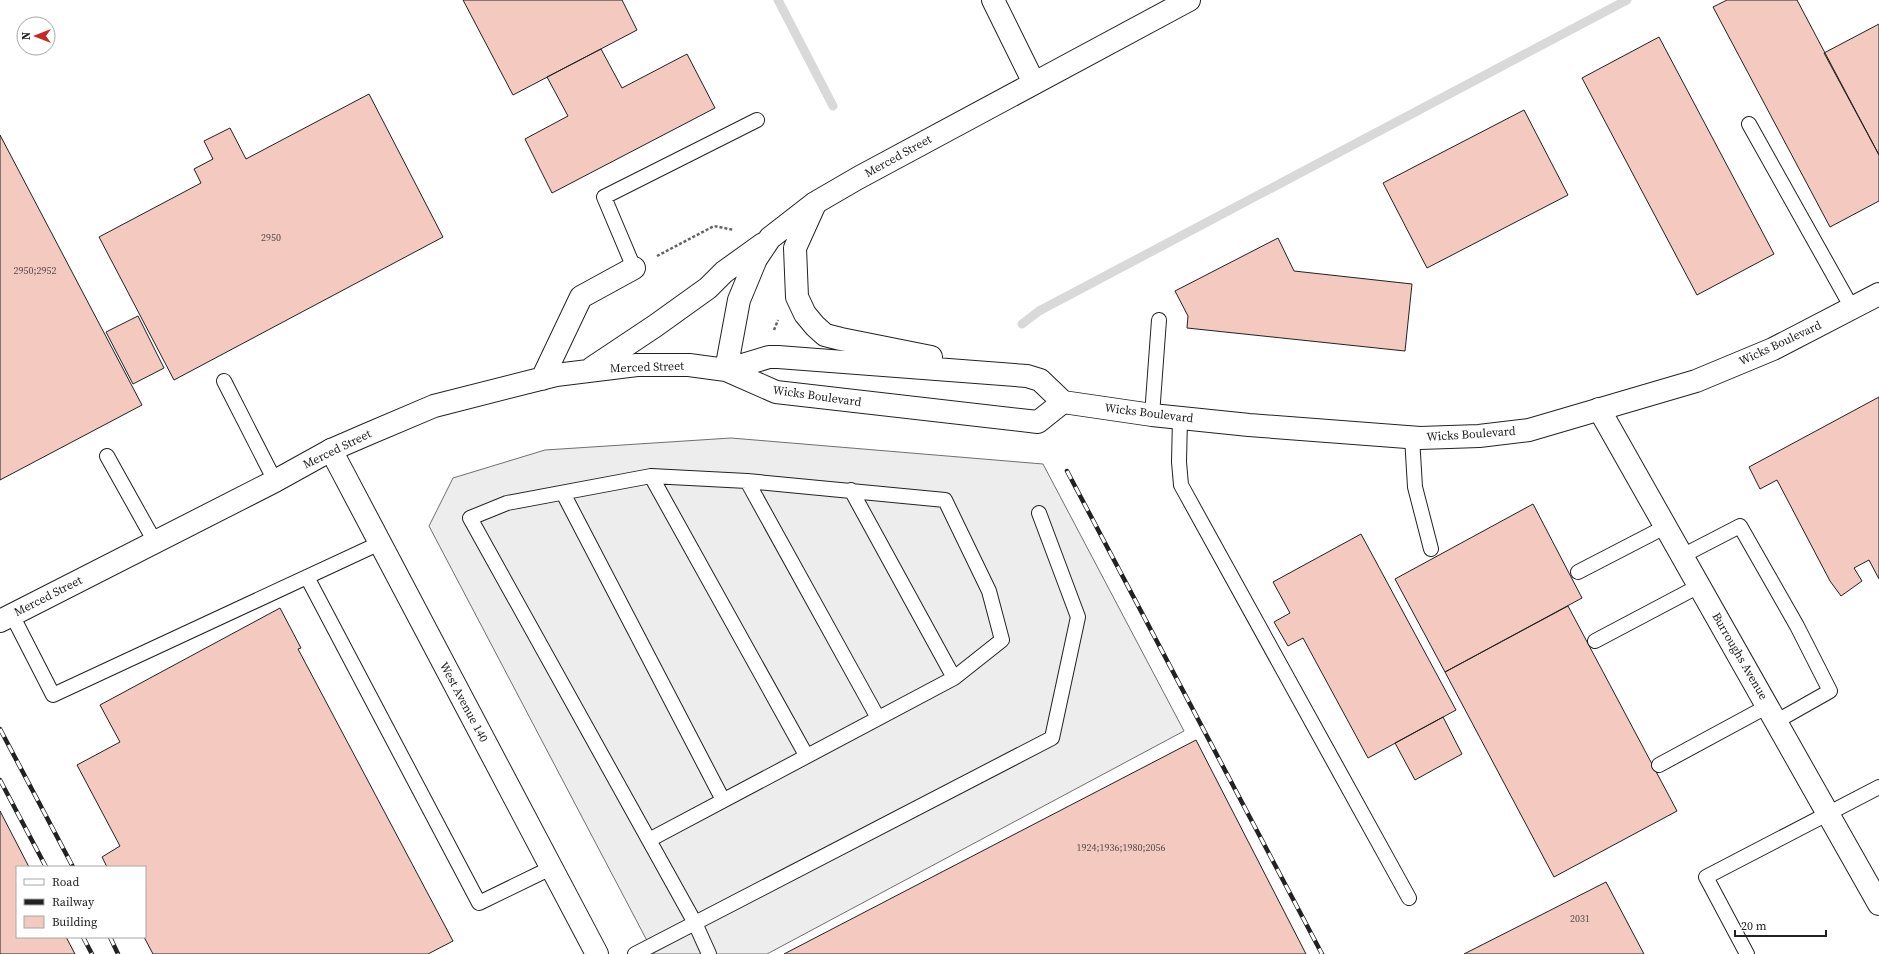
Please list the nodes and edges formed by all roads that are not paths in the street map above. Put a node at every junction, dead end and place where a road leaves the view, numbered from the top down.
1 (992, 0) edge
2 (1189, 0) edge
3 (1034, 83) junction
4 (757, 120) dead end
5 (1749, 124) dead end
6 (815, 203) junction
7 (770, 238) junction
8 (634, 268) joint
9 (1879, 294) edge
10 (1852, 308) junction
11 (1159, 320) dead end
12 (726, 370) junction
13 (587, 371) junction
14 (1027, 376) junction
15 (542, 379) junction
16 (224, 381) dead end
17 (1063, 402) junction
18 (1599, 410) junction
19 (1152, 415) junction
20 (1180, 418) junction
21 (1412, 437) junction
22 (331, 450) junction
23 (107, 456) dead end
24 (651, 476) junction
25 (275, 481) junction
26 (747, 481) junction
27 (851, 490) junction
28 (562, 493) junction
29 (1039, 513) dead end
30 (1665, 526) junction
31 (155, 542) junction
32 (380, 543) junction
33 (1431, 549) dead end
34 (1682, 556) junction
35 (1578, 572) dead end
36 (307, 577) junction
37 (1699, 586) junction
38 (6, 618) edge
39 (1595, 641) dead end
40 (954, 678) junction
41 (1772, 713) junction
42 (878, 718) junction
43 (806, 756) junction
44 (1659, 765) dead end
45 (1879, 787) edge
46 (724, 800) junction
47 (1828, 815) junction
48 (649, 840) junction
49 (551, 868) junction
50 (1409, 898) dead end
51 (1879, 904) edge
52 (695, 924) junction
53 (597, 954) edge
54 (635, 954) edge
55 (709, 954) edge
56 (1747, 954) edge

1 - 3 street
2 - 3 street, Merced Street
3 - 6 street, Merced Street
4 - 8 lane
5 - 10 lane
6 - 7 street, Merced Street
6 - 14 street
7 - 12 street, Merced Street
7 - 13 street
8 - 15 street
9 - 10 street, Wicks Boulevard
10 - 18 street, Wicks Boulevard
11 - 19 lane
12 - 13 street, Merced Street
12 - 14 street
12 - 17 street, Wicks Boulevard
13 - 15 street, Merced Street
14 - 17 street
15 - 22 street, Merced Street
16 - 25 lane
17 - 19 street, Wicks Boulevard
18 - 21 street, Wicks Boulevard
18 - 30 street, Burroughs Avenue
19 - 20 street, Wicks Boulevard
20 - 21 street, Wicks Boulevard
20 - 50 lane
21 - 33 lane
22 - 25 street, Merced Street
22 - 32 street, West Avenue 140
23 - 31 lane
24 - 26 lane
24 - 28 lane
24 - 43 lane
25 - 31 street, Merced Street
26 - 27 lane
26 - 42 lane
27 - 40 lane
27 - 40 lane
28 - 46 lane
28 - 48 lane
29 - 52 lane
30 - 34 street, Burroughs Avenue
30 - 35 lane
31 - 38 street, Merced Street
32 - 36 lane
32 - 49 street, West Avenue 140
34 - 37 street, Burroughs Avenue
34 - 41 lane
36 - 38 lane
36 - 49 lane
37 - 39 lane
37 - 41 street, Burroughs Avenue
40 - 42 lane
41 - 44 lane
41 - 47 street, Burroughs Avenue
42 - 43 lane
43 - 46 lane
45 - 47 lane
46 - 48 lane
47 - 51 street, Burroughs Avenue
47 - 56 lane
48 - 52 lane
49 - 53 street, West Avenue 140
52 - 54 lane
52 - 55 lane

